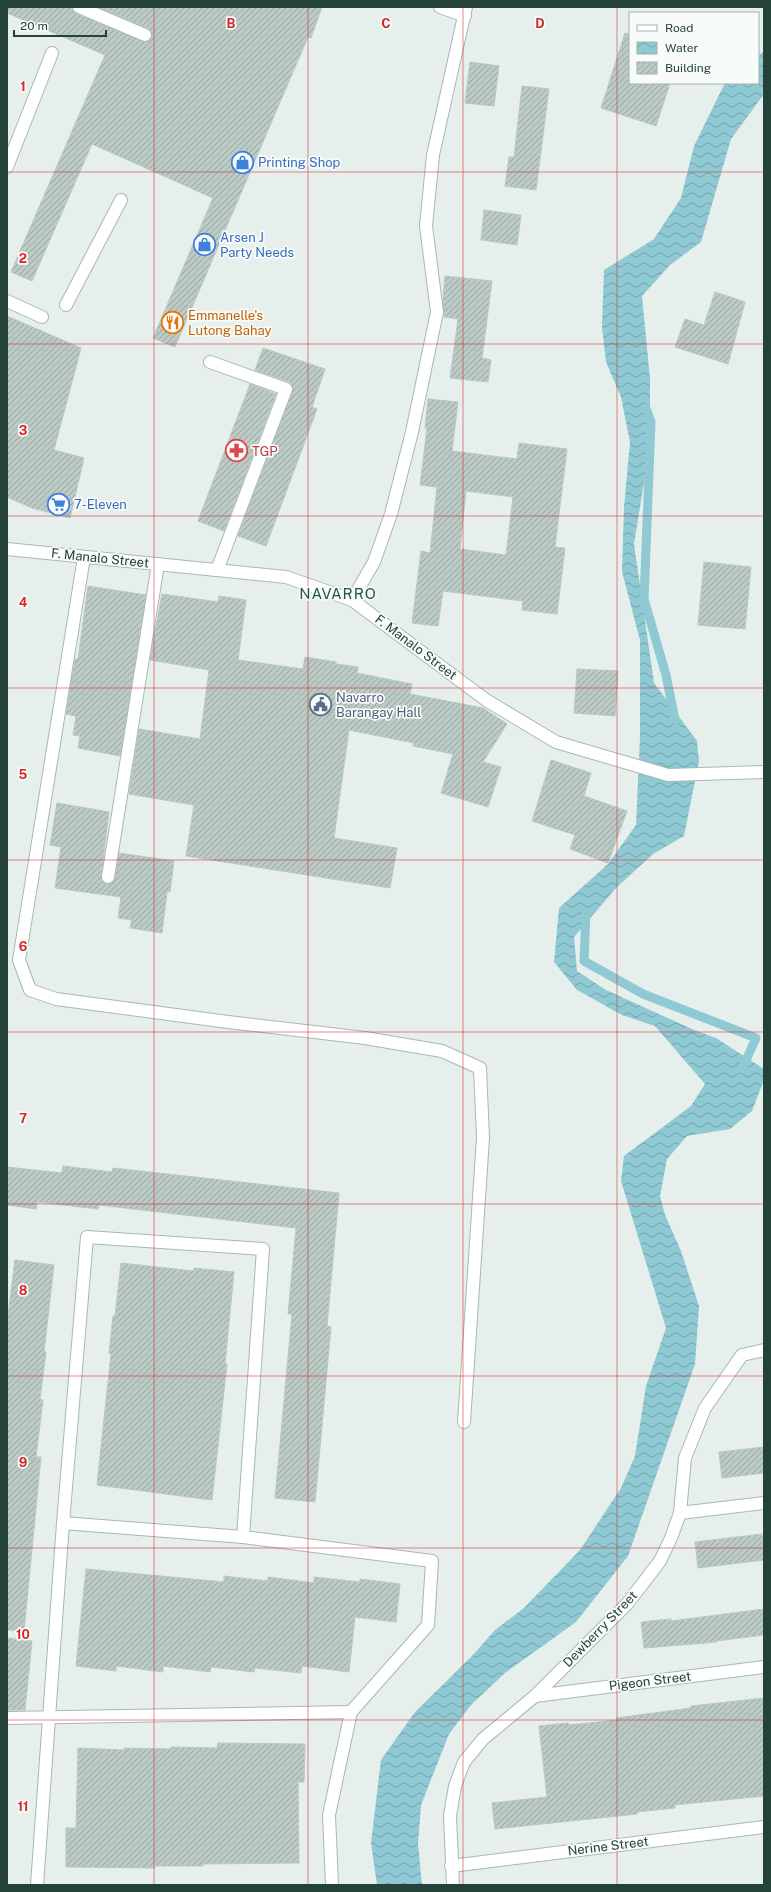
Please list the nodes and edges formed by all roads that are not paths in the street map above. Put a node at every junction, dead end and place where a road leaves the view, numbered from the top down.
1 (79, 7) edge
2 (440, 7) edge
3 (466, 11) edge
4 (144, 35) dead end
5 (52, 53) dead end
6 (7, 167) edge
7 (121, 200) dead end
8 (7, 301) edge
9 (66, 305) dead end
10 (42, 318) dead end
11 (210, 362) dead end
12 (7, 549) edge
13 (84, 557) junction
14 (158, 564) junction
15 (217, 570) junction
16 (352, 600) junction
17 (764, 772) edge
18 (108, 878) dead end
19 (764, 1350) edge
20 (464, 1422) dead end
21 (764, 1503) edge
22 (680, 1513) junction
23 (63, 1523) junction
24 (242, 1537) junction
25 (764, 1666) edge
26 (535, 1696) junction
27 (351, 1712) junction
28 (50, 1717) junction
29 (7, 1718) edge
30 (764, 1827) edge
31 (451, 1866) junction
32 (36, 1885) edge
33 (332, 1885) edge
34 (453, 1885) edge

1 - 4 street
2 - 3 street
3 - 16 street
5 - 6 street
7 - 9 street
8 - 10 street
11 - 15 street
12 - 13 street, F. Manalo Street
13 - 14 street, F. Manalo Street
13 - 20 street
14 - 15 street, F. Manalo Street
14 - 18 street
15 - 16 street, F. Manalo Street
16 - 17 street, F. Manalo Street
19 - 22 street, Dewberry Street
21 - 22 street
22 - 26 street, Dewberry Street
23 - 24 street
23 - 24 street
23 - 28 street
24 - 27 street
25 - 26 street, Pigeon Street
26 - 31 street, Dewberry Street
27 - 28 street
27 - 33 street
28 - 29 street
28 - 32 street
30 - 31 street, Nerine Street
31 - 34 street, Dewberry Street

